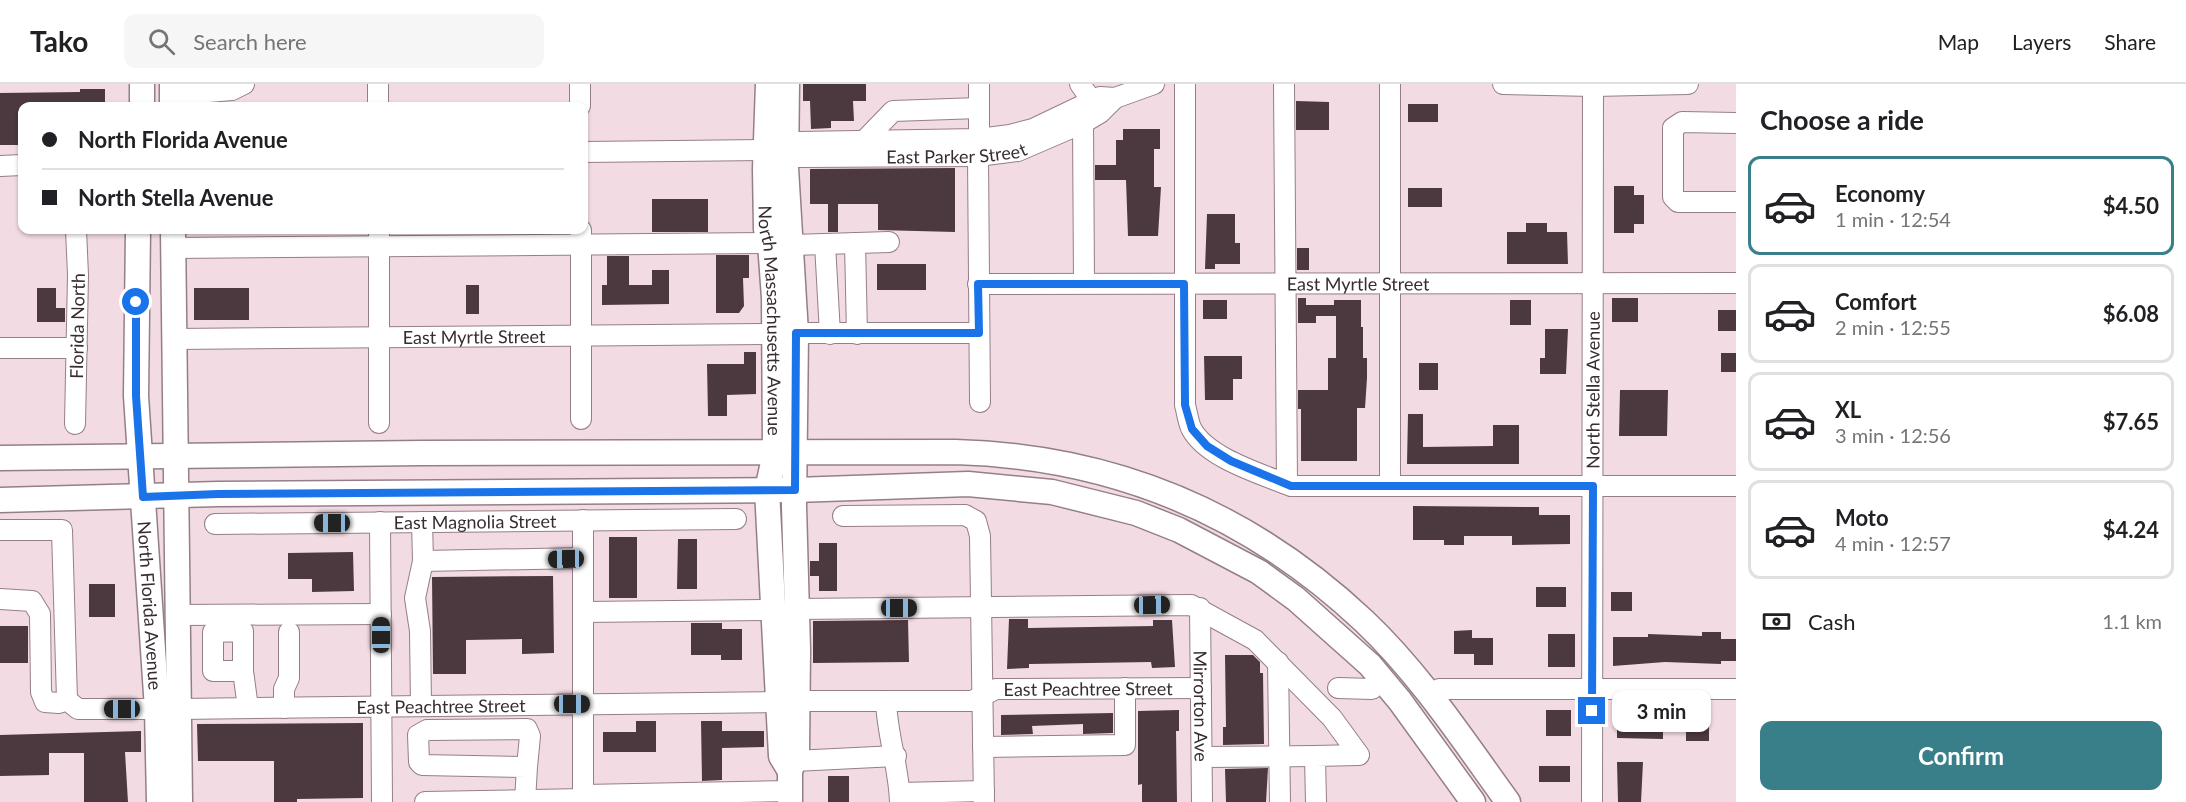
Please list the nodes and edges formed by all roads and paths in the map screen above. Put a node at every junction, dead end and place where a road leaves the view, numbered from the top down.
1 (142, 84) edge
2 (244, 84) edge
3 (378, 84) edge
4 (580, 84) edge
5 (768, 84) edge
6 (787, 84) edge
7 (979, 84) edge
8 (1080, 84) edge
9 (1154, 84) edge
10 (1185, 84) edge
11 (1284, 84) edge
12 (1390, 84) edge
13 (1503, 84) edge
14 (1688, 84) edge
15 (1593, 86) junction
16 (172, 95) edge
17 (1115, 98) junction
18 (1092, 101) junction
19 (142, 102) edge
20 (378, 102) edge
21 (580, 102) edge
22 (979, 108) junction
23 (1083, 123) junction
24 (1736, 123) edge
25 (864, 141) junction
26 (978, 147) junction
27 (776, 150) junction
28 (588, 152) edge
29 (18, 165) edge
30 (0, 166) edge
31 (1736, 202) edge
32 (76, 234) edge
33 (138, 234) edge
34 (581, 237) edge
35 (379, 238) edge
36 (173, 239) edge
37 (889, 242) dead end
38 (855, 243) junction
39 (781, 244) junction
40 (825, 244) junction
41 (1084, 283) junction
42 (1593, 283) junction
43 (1736, 283) edge
44 (978, 284) junction
45 (1184, 284) junction
46 (1284, 284) junction
47 (1388, 285) junction
48 (785, 333) junction
49 (979, 333) junction
50 (830, 334) junction
51 (857, 334) junction
52 (581, 335) junction
53 (379, 337) junction
54 (174, 339) junction
55 (0, 348) edge
56 (77, 348) junction
57 (980, 402) dead end
58 (581, 419) dead end
59 (379, 423) dead end
60 (75, 424) dead end
61 (785, 453) junction
62 (139, 456) junction
63 (175, 456) junction
64 (0, 458) edge
65 (1287, 484) junction
66 (1390, 485) junction
67 (1593, 486) junction
68 (1736, 486) edge
69 (767, 490) junction
70 (795, 490) junction
71 (177, 496) junction
72 (143, 497) junction
73 (0, 500) edge
74 (843, 516) dead end
75 (736, 519) dead end
76 (583, 520) junction
77 (380, 522) junction
78 (422, 522) junction
79 (215, 524) dead end
80 (0, 530) edge
81 (583, 558) junction
82 (423, 561) junction
83 (0, 599) edge
84 (1200, 608) junction
85 (784, 609) junction
86 (981, 609) junction
87 (584, 612) junction
88 (381, 614) junction
89 (179, 615) junction
90 (289, 632) dead end
91 (1278, 662) junction
92 (243, 671) dead end
93 (1201, 687) junction
94 (1125, 688) junction
95 (1338, 688) dead end
96 (1592, 688) junction
97 (1372, 689) dead end
98 (1440, 689) dead end
99 (1736, 689) edge
100 (982, 695) junction
101 (67, 699) junction
102 (787, 701) junction
103 (886, 701) junction
104 (584, 704) junction
105 (381, 706) junction
106 (421, 706) junction
107 (248, 708) junction
108 (284, 708) junction
109 (168, 709) junction
110 (983, 747) junction
111 (896, 756) junction
112 (1280, 756) junction
113 (1315, 756) junction
114 (1202, 757) junction
115 (527, 767) junction
116 (791, 781) edge
117 (984, 796) edge
118 (900, 797) edge
119 (583, 799) edge
120 (525, 801) edge
121 (159, 802) edge
122 (180, 802) edge
123 (382, 802) edge
124 (425, 802) edge
125 (1202, 802) edge
126 (1280, 802) edge
127 (1316, 802) edge
128 (1473, 802) edge
129 (1508, 802) edge
130 (1592, 802) edge

1 - 19 main road
2 - 16 street
3 - 20 street
4 - 21 street
5 - 27 main road, North Massachusetts Avenue
6 - 27 main road, North Massachusetts Avenue
7 - 22 street
8 - 18 street
9 - 17 street, East Parker Street
10 - 45 street
11 - 46 street
12 - 47 street
13 - 15 street
14 - 15 street
15 - 42 street, North Stella Avenue
17 - 18 street, East Parker Street
17 - 23 street, East Parker Street
18 - 26 street, East Parker Street
22 - 25 street
22 - 26 street
23 - 26 street, East Parker Street
23 - 41 street
24 - 31 street
25 - 26 street, East Parker Street
25 - 27 street, East Parker Street
26 - 27 street, East Parker Street
26 - 44 street
27 - 28 street, East Parker Street
27 - 39 main road, North Massachusetts Avenue
29 - 30 street
32 - 56 street, Florida North
33 - 62 main road, North Florida Avenue
34 - 35 street
34 - 39 street
34 - 52 street
35 - 36 street
35 - 53 street
36 - 54 main road, North Florida Avenue
37 - 38 street
38 - 40 street
38 - 51 street
39 - 40 street
39 - 48 main road, North Massachusetts Avenue
40 - 50 street
41 - 44 street, East Myrtle Street
41 - 45 street, East Myrtle Street
42 - 43 street, East Myrtle Street
42 - 47 street, East Myrtle Street
42 - 67 street, North Stella Avenue
44 - 49 street
45 - 46 street, East Myrtle Street
45 - 65 street
46 - 47 street, East Myrtle Street
46 - 65 street
47 - 66 street
48 - 50 street, East Myrtle Street
48 - 52 street, East Myrtle Street
48 - 61 main road, North Massachusetts Avenue
49 - 51 street, East Myrtle Street
49 - 57 street
50 - 51 street, East Myrtle Street
52 - 53 street, East Myrtle Street
52 - 58 street
53 - 54 street, East Myrtle Street
53 - 59 street
54 - 63 main road, North Florida Avenue
55 - 56 street
56 - 60 street, Florida North
61 - 63 main road
61 - 69 main road, North Massachusetts Avenue
61 - 70 main road, North Massachusetts Avenue
61 - 129 main road
62 - 63 main road
62 - 64 main road
62 - 72 main road, North Florida Avenue
63 - 71 main road, North Florida Avenue
65 - 66 street
66 - 67 street
67 - 68 street
67 - 96 street, North Stella Avenue
69 - 70 main road
69 - 71 main road
69 - 85 main road, North Massachusetts Avenue
70 - 85 main road, North Massachusetts Avenue
70 - 128 main road
71 - 72 main road
71 - 89 main road, North Florida Avenue
72 - 73 main road
72 - 109 main road, North Florida Avenue
74 - 86 street
75 - 76 street, East Magnolia Street
76 - 78 street, East Magnolia Street
76 - 81 street
77 - 78 street, East Magnolia Street
77 - 79 street, East Magnolia Street
77 - 88 street
78 - 82 street
80 - 101 street
81 - 82 street
81 - 87 street
82 - 106 street
83 - 101 street, East Peachtree Street
84 - 86 street
84 - 91 street
84 - 93 street, Mirrorton Ave
85 - 86 street
85 - 87 street
85 - 102 main road, North Massachusetts Avenue
86 - 100 street
87 - 104 street
88 - 89 street
88 - 105 street
89 - 109 main road, North Florida Avenue
90 - 108 street
91 - 112 street
91 - 113 street
92 - 107 street
93 - 94 street, East Peachtree Street
93 - 114 street, Mirrorton Ave
94 - 100 street, East Peachtree Street
94 - 110 street
95 - 97 street
96 - 98 street
96 - 99 street
96 - 130 street, North Stella Avenue
100 - 103 street, East Peachtree Street
100 - 110 street
101 - 109 street, East Peachtree Street
102 - 103 street, East Peachtree Street
102 - 104 street, East Peachtree Street
102 - 116 main road, North Massachusetts Avenue
103 - 111 street
104 - 106 street, East Peachtree Street
104 - 119 street
105 - 106 street, East Peachtree Street
105 - 108 street, East Peachtree Street
105 - 123 street
107 - 108 street, East Peachtree Street
107 - 109 street, East Peachtree Street
109 - 121 main road, North Florida Avenue
109 - 122 main road, North Florida Avenue
110 - 117 street
111 - 116 street
111 - 118 street
112 - 113 street
112 - 114 street
112 - 126 street
113 - 127 street
114 - 125 street, Mirrorton Ave
115 - 115 street
115 - 120 street
116 - 119 street
117 - 118 street
119 - 120 street
120 - 124 street

